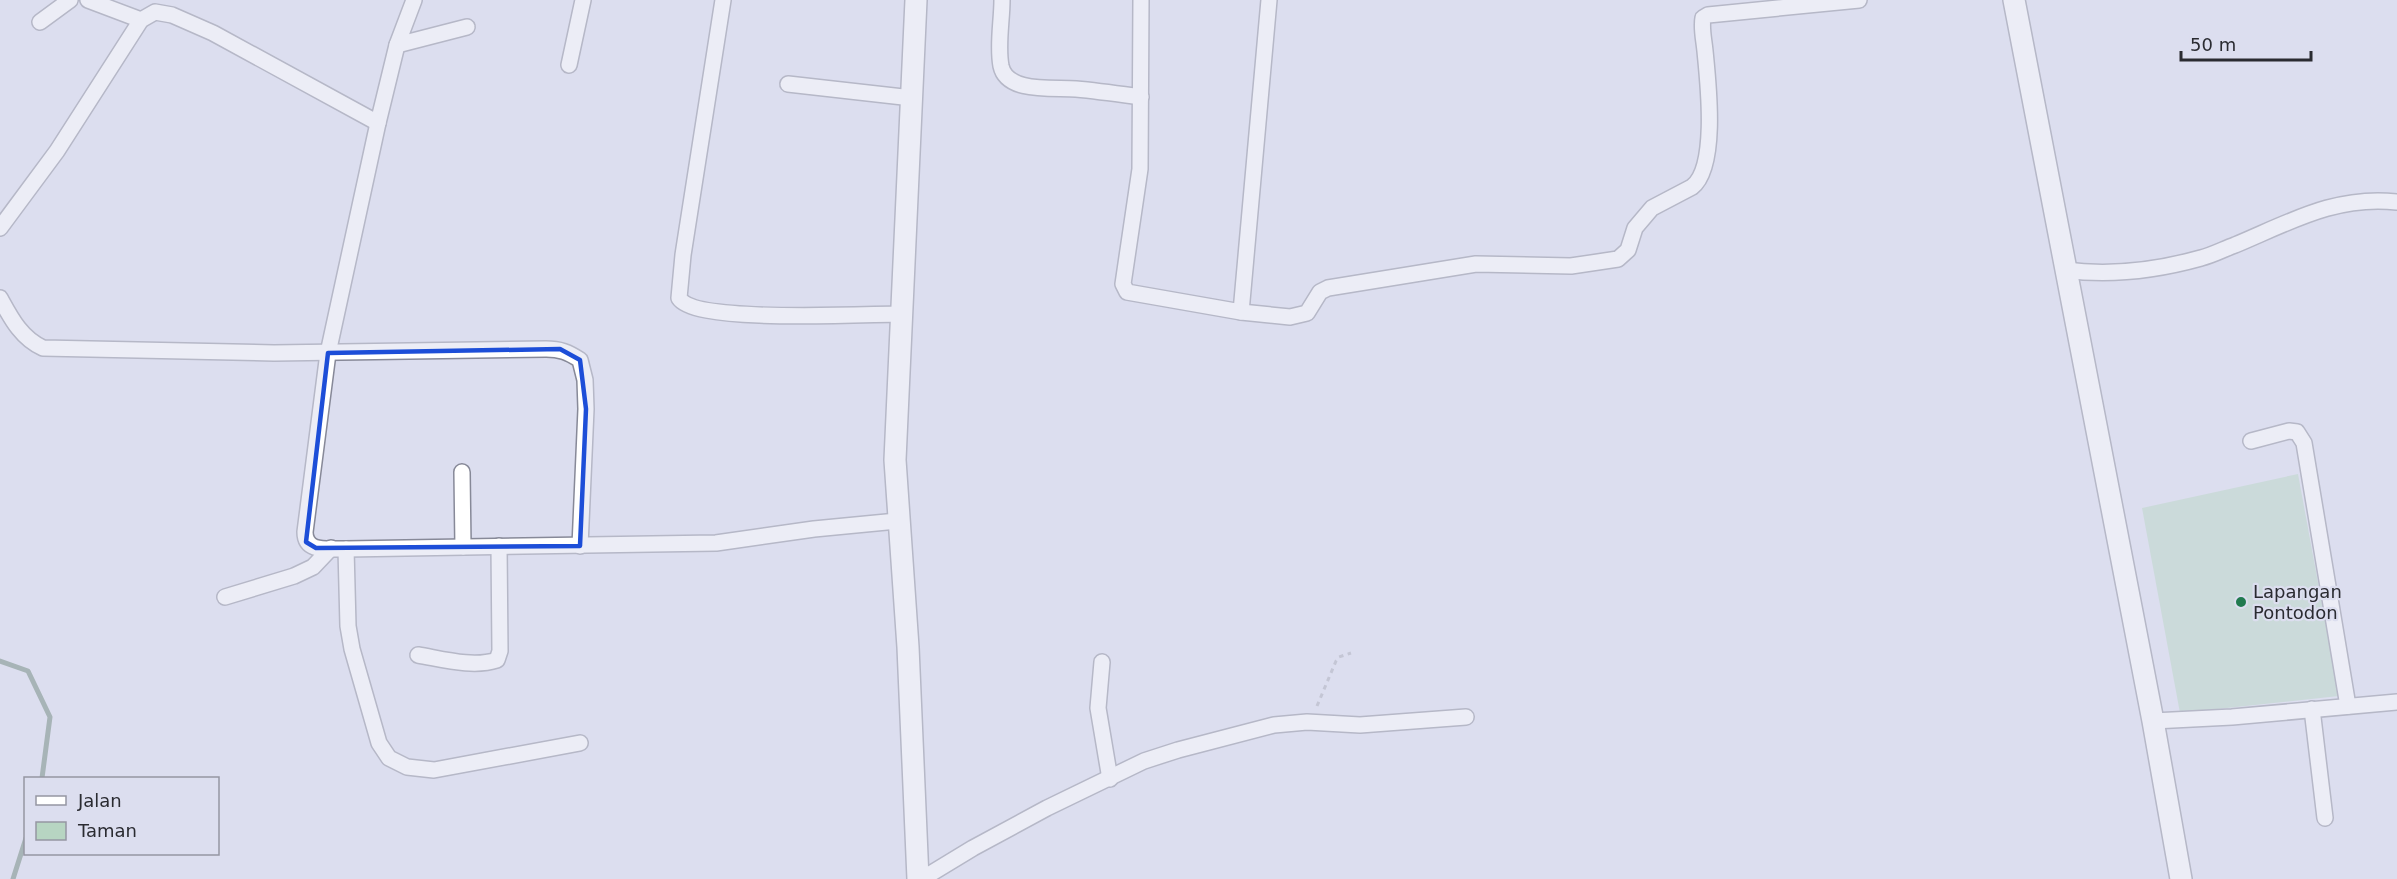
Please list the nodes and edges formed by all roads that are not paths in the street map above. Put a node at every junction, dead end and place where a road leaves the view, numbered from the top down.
1 (70, 0) edge
2 (88, 0) edge
3 (414, 0) edge
4 (583, 0) edge
5 (723, 0) edge
6 (916, 0) edge
7 (1002, 0) edge
8 (1141, 0) edge
9 (1269, 0) edge
10 (1858, 0) edge
11 (2014, 0) edge
12 (141, 20) junction
13 (40, 22) dead end
14 (467, 27) dead end
15 (397, 45) junction
16 (569, 65) dead end
17 (788, 84) dead end
18 (1141, 97) junction
19 (912, 98) junction
20 (378, 123) junction
21 (2397, 202) edge
22 (0, 228) edge
23 (2065, 270) junction
24 (0, 298) edge
25 (1241, 312) junction
26 (900, 314) junction
27 (328, 353) junction
28 (2251, 441) dead end
29 (462, 472) dead end
30 (897, 521) junction
31 (499, 546) junction
32 (580, 546) junction
33 (464, 547) junction
34 (339, 549) junction
35 (225, 597) dead end
36 (418, 655) dead end
37 (1102, 662) dead end
38 (2397, 702) edge
39 (2348, 706) junction
40 (2312, 709) junction
41 (1466, 717) dead end
42 (2153, 721) junction
43 (580, 743) dead end
44 (1110, 779) junction
45 (2325, 818) dead end
46 (920, 879) edge
47 (2181, 879) edge

1 - 13 street
2 - 12 street
3 - 15 street
4 - 16 street
5 - 26 street
6 - 19 street
7 - 18 street
8 - 18 street
9 - 25 street
10 - 25 street
11 - 23 street
12 - 20 street
12 - 22 street
14 - 15 street
15 - 20 street
17 - 19 street
18 - 25 street
19 - 26 street
20 - 27 street
21 - 23 street
23 - 42 street
24 - 27 street
26 - 30 street
27 - 32 street
27 - 34 street
28 - 39 street
29 - 33 street
30 - 32 street
30 - 46 street
31 - 32 street
31 - 33 street
31 - 36 street
33 - 34 street
34 - 35 street
34 - 43 street
37 - 44 street
38 - 39 street
39 - 40 street
40 - 42 street
40 - 45 street
41 - 44 street
42 - 47 street
44 - 46 street

